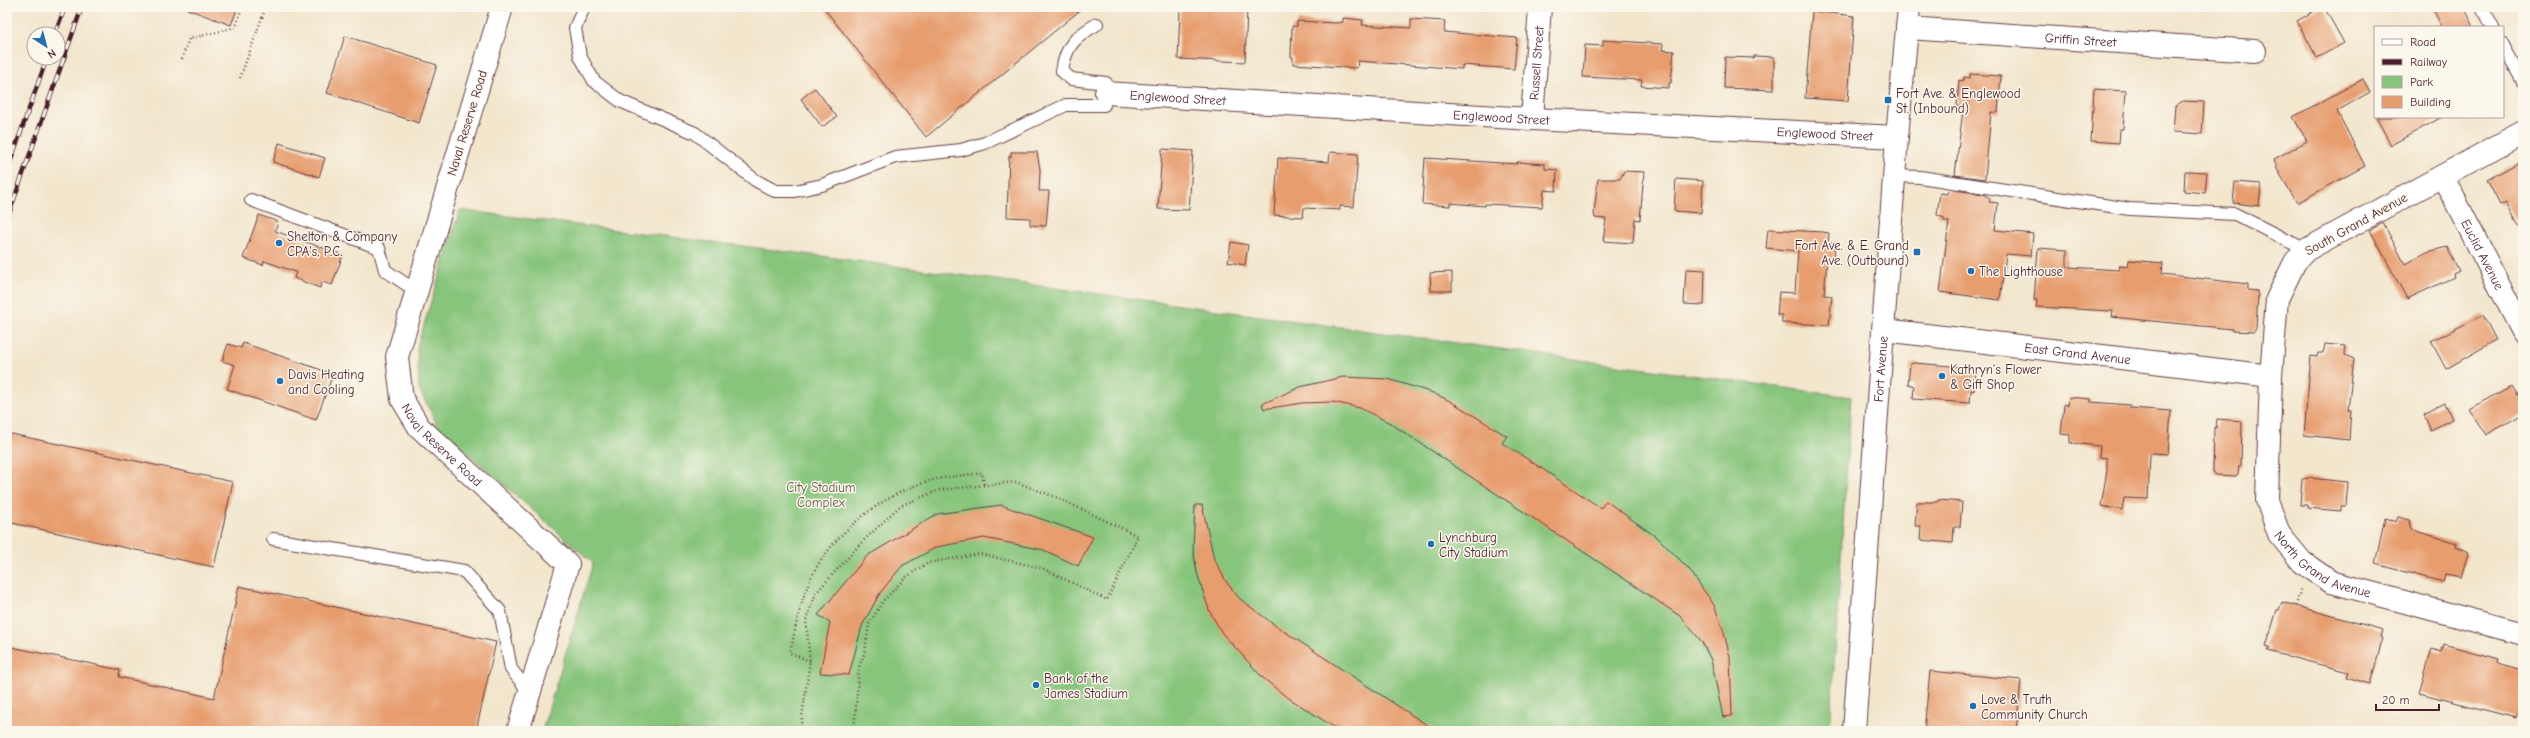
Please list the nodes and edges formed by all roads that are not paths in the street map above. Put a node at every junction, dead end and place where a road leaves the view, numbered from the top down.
1 (502, 7) edge
2 (584, 7) edge
3 (1540, 7) edge
4 (2482, 7) edge
5 (1908, 18) edge
6 (1097, 24) dead end
7 (2492, 26) edge
8 (2504, 47) edge
9 (2255, 51) dead end
10 (2523, 82) edge
11 (1105, 94) junction
12 (1532, 119) junction
13 (2523, 132) edge
14 (1897, 137) junction
15 (1896, 176) junction
16 (2443, 177) junction
17 (251, 200) dead end
18 (2306, 250) junction
19 (416, 291) junction
20 (1884, 330) junction
21 (2523, 332) edge
22 (2271, 376) junction
23 (273, 539) dead end
24 (2523, 634) edge
25 (530, 693) junction
26 (518, 731) edge
27 (1854, 731) edge

1 - 19 street, Naval Reserve Road
2 - 11 lane
3 - 12 street, Russell Street
4 - 7 lane
5 - 9 street, Griffin Street
5 - 14 street, Fort Avenue
6 - 11 lane
8 - 10 lane
11 - 12 street, Englewood Street
12 - 14 street, Englewood Street
13 - 16 street, South Grand Avenue
14 - 15 street, Fort Avenue
15 - 18 lane
15 - 20 street, Fort Avenue
16 - 18 street, South Grand Avenue
16 - 21 street, Euclid Avenue
17 - 19 lane
18 - 22 street, South Grand Avenue
19 - 25 street, Naval Reserve Road
20 - 22 street, East Grand Avenue
20 - 27 street, Fort Avenue
22 - 24 street, North Grand Avenue
23 - 25 lane
25 - 26 street, Naval Reserve Road

